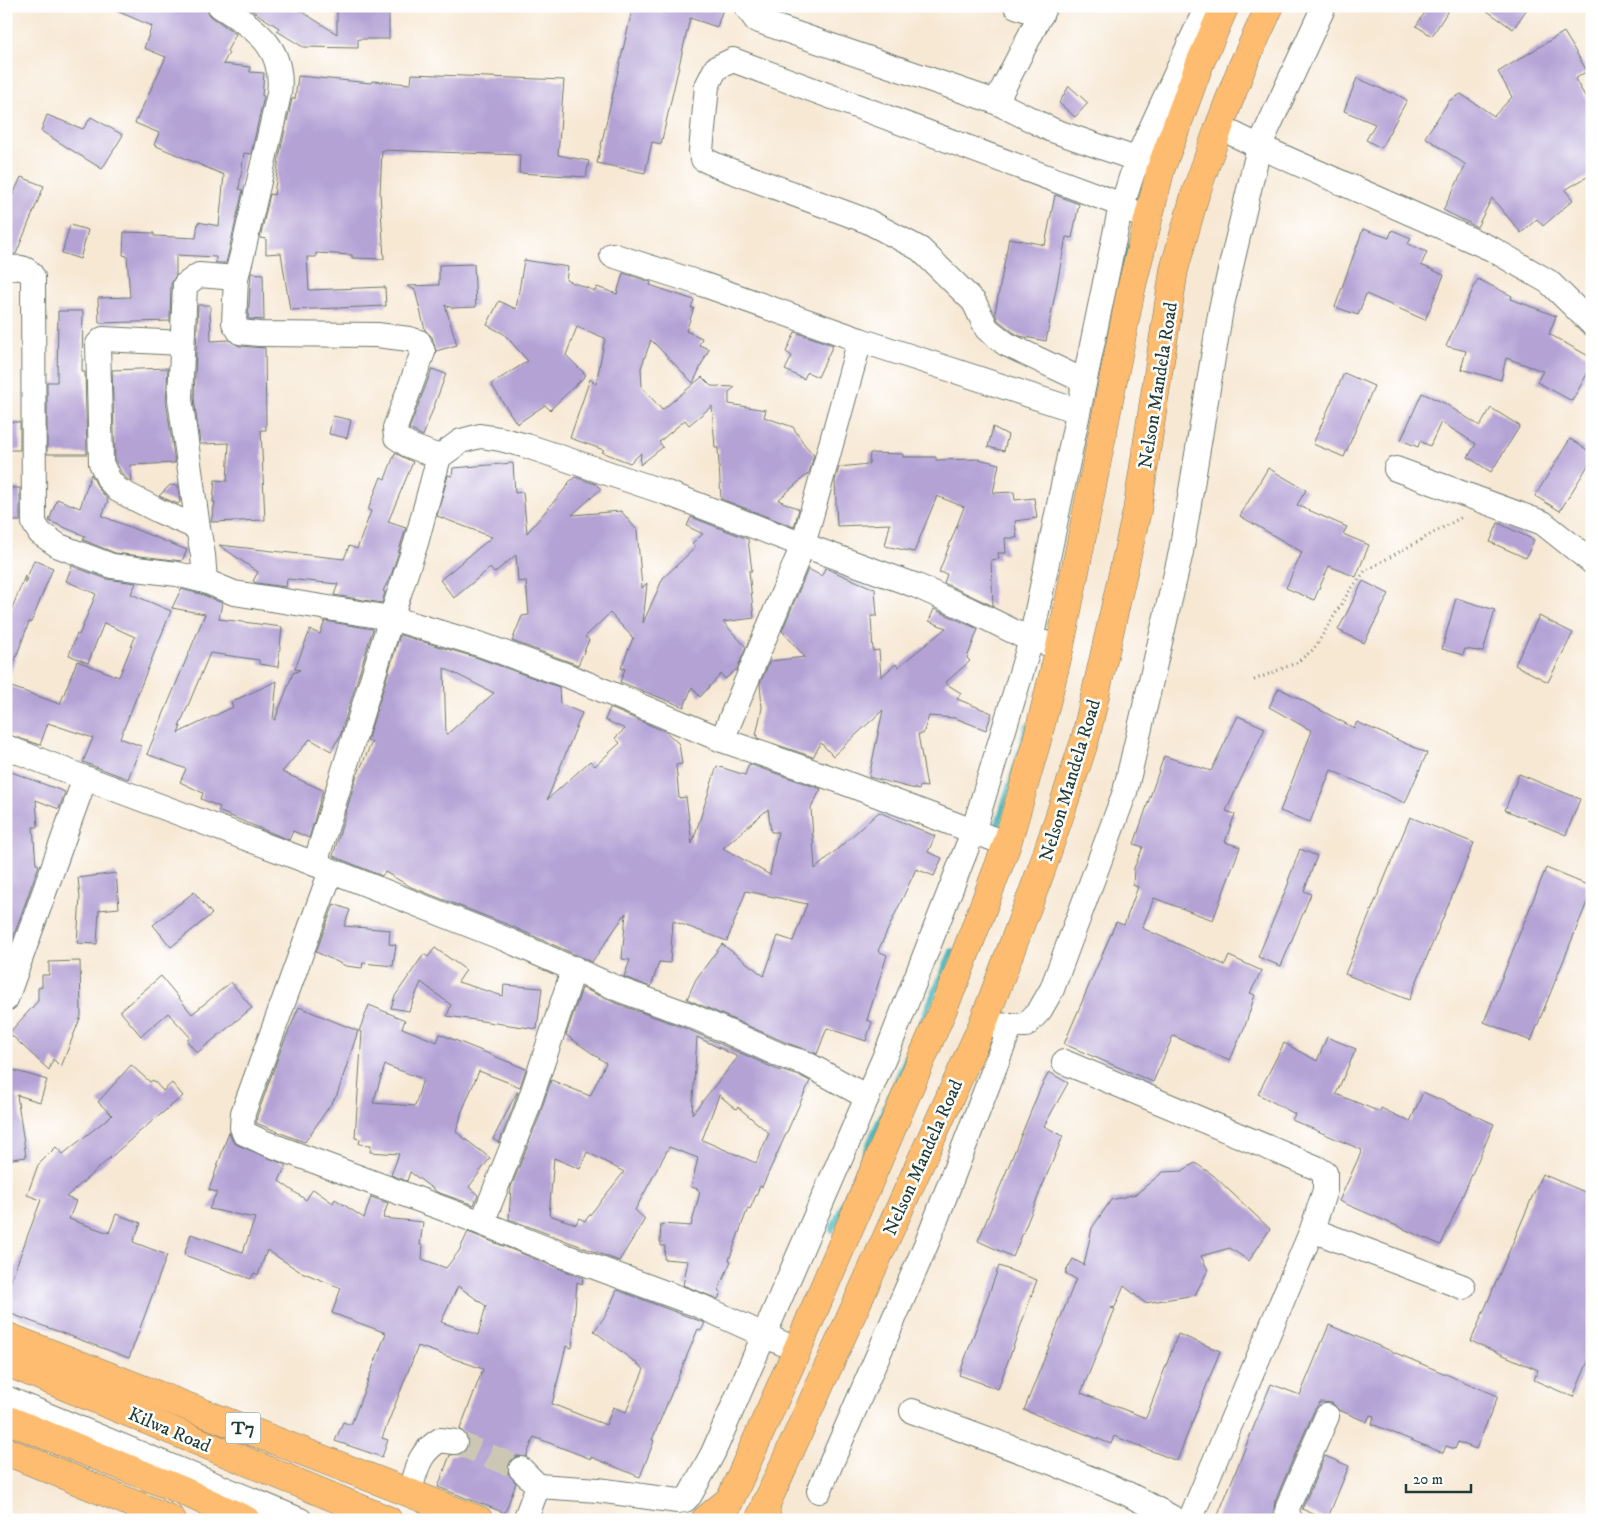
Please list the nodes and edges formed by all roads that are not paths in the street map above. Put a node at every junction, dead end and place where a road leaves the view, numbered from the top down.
1 (220, 6) edge
2 (746, 6) edge
3 (1016, 6) edge
4 (1207, 6) edge
5 (1225, 6) edge
6 (1270, 6) edge
7 (1324, 6) edge
8 (1043, 10) edge
9 (996, 102) junction
10 (1218, 127) junction
11 (1259, 147) junction
12 (1149, 164) junction
13 (1122, 205) junction
14 (1148, 220) junction
15 (612, 255) dead end
16 (6, 268) edge
17 (236, 278) junction
18 (1592, 324) edge
19 (860, 340) junction
20 (182, 343) junction
21 (1084, 381) junction
22 (1078, 411) junction
23 (440, 457) junction
24 (1396, 470) dead end
25 (198, 528) junction
26 (803, 545) junction
27 (1592, 562) edge
28 (205, 581) junction
29 (391, 618) junction
30 (1031, 640) junction
31 (1060, 647) junction
32 (722, 740) junction
33 (6, 747) edge
34 (85, 778) junction
35 (973, 832) junction
36 (1007, 844) junction
37 (323, 867) junction
38 (574, 968) junction
39 (6, 999) edge
40 (1011, 1025) junction
41 (982, 1026) junction
42 (1064, 1062) dead end
43 (867, 1097) junction
44 (482, 1223) junction
45 (1312, 1230) junction
46 (1464, 1287) dead end
47 (765, 1335) junction
48 (6, 1336) edge
49 (798, 1350) junction
50 (6, 1362) edge
51 (6, 1398) edge
52 (912, 1412) dead end
53 (1327, 1416) dead end
54 (6, 1419) edge
55 (454, 1442) tunnel mouth
56 (6, 1451) edge
57 (521, 1469) tunnel mouth
58 (538, 1486) junction
59 (819, 1491) dead end
60 (409, 1492) junction
61 (725, 1511) edge
62 (764, 1514) edge
63 (172, 1520) edge
64 (246, 1520) edge
65 (300, 1520) edge
66 (388, 1520) edge
67 (479, 1520) edge
68 (525, 1520) edge
69 (705, 1520) edge
70 (1177, 1520) edge
71 (1190, 1520) edge
72 (1291, 1520) edge

1 - 17 street
2 - 9 street
3 - 8 street
4 - 12 street
5 - 12 main road, Nelson Mandela Road
6 - 10 main road, Nelson Mandela Road
7 - 11 street
8 - 9 street
9 - 12 street
10 - 11 street
10 - 41 main road, Nelson Mandela Road
11 - 18 street
11 - 40 street
12 - 13 street
12 - 14 main road, Nelson Mandela Road
13 - 14 street
13 - 21 street
13 - 21 street
14 - 31 main road, Nelson Mandela Road
15 - 19 street
16 - 28 street
17 - 20 street
17 - 23 street
19 - 22 street
19 - 26 street
20 - 25 street
20 - 25 street
21 - 22 street
22 - 30 street
23 - 26 street
23 - 29 street
24 - 27 street
25 - 28 street
26 - 30 street
26 - 32 street
28 - 29 street
29 - 32 street
29 - 37 street
30 - 31 street
30 - 35 street
31 - 36 main road, Nelson Mandela Road
32 - 35 street
33 - 34 street
34 - 37 street
34 - 39 street
35 - 36 street
35 - 43 street
36 - 49 main road, Nelson Mandela Road
37 - 38 street
37 - 44 street
38 - 43 street
38 - 44 street
40 - 41 street
40 - 59 street
41 - 62 main road, Nelson Mandela Road
42 - 45 street
43 - 47 street
44 - 47 street
45 - 46 street
45 - 71 street
47 - 49 street
47 - 58 street
48 - 60 main road, T7
49 - 61 main road, Nelson Mandela Road
50 - 66 main road, Kilwa Road / T7
51 - 65 street
52 - 70 street
53 - 72 street
54 - 64 main road
55 - 60 street
56 - 63 main road
57 - 58 street
58 - 68 street
60 - 67 main road, T7
61 - 69 main road

